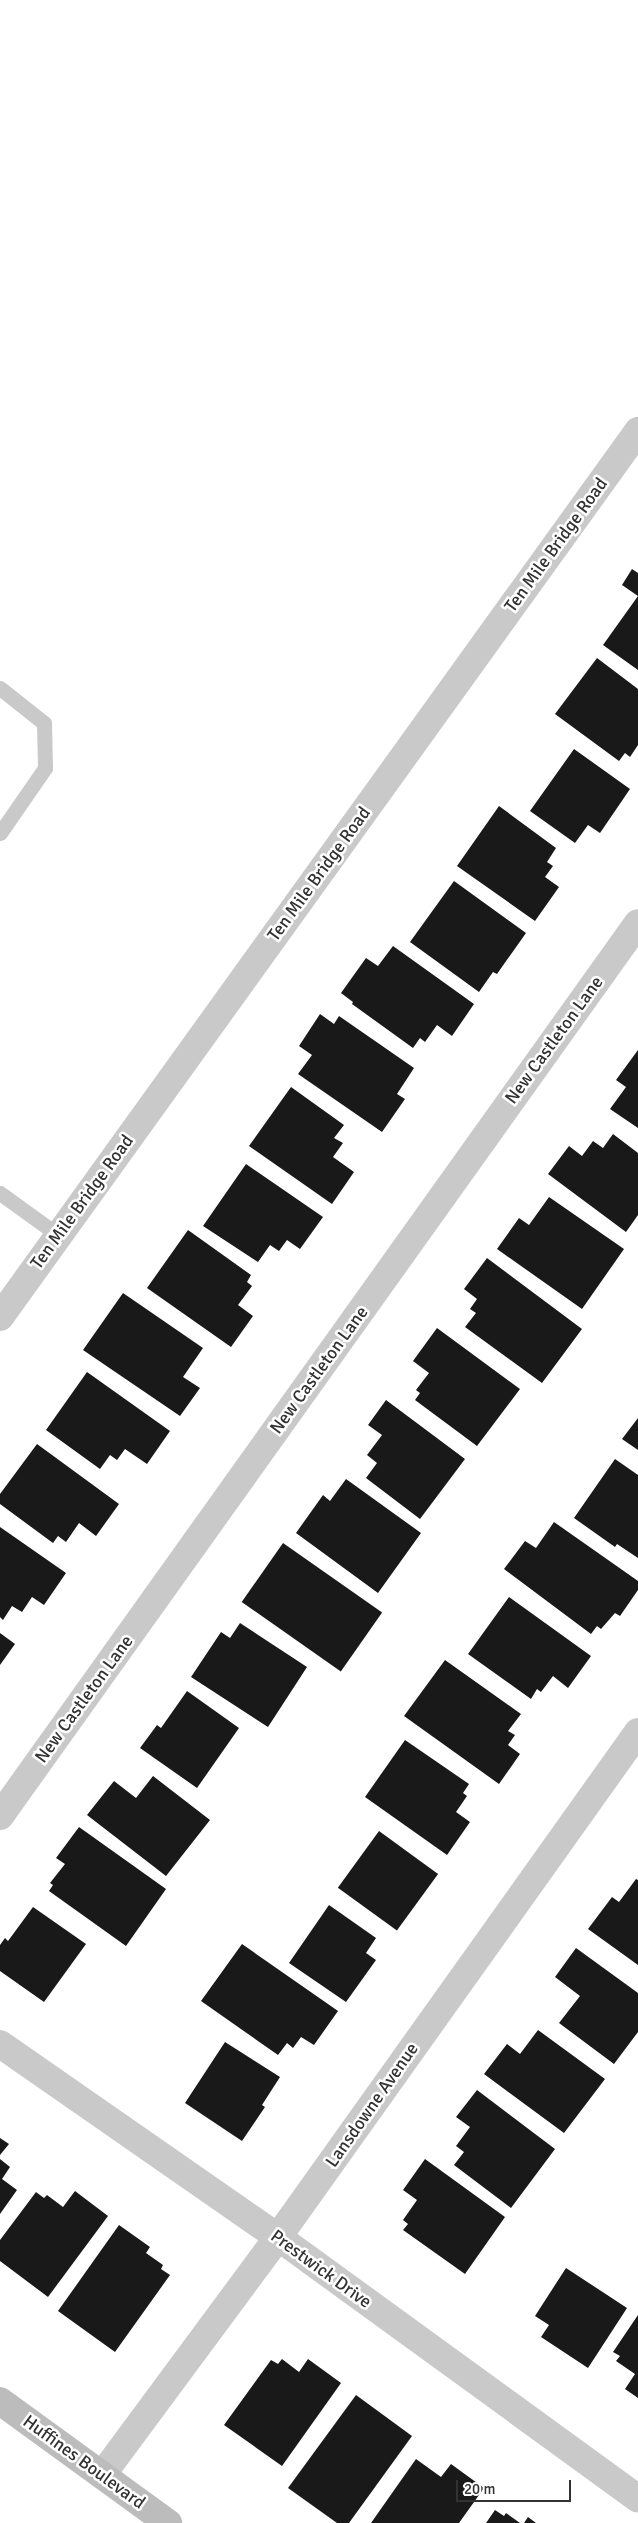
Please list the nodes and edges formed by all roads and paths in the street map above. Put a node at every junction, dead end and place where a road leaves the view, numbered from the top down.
1 (638, 431) edge
2 (0, 688) edge
3 (0, 833) edge
4 (638, 923) edge
5 (0, 1193) edge
6 (58, 1235) junction
7 (0, 1316) edge
8 (638, 1732) edge
9 (0, 1816) edge
10 (0, 2044) edge
11 (278, 2237) junction
12 (0, 2401) edge
13 (102, 2475) junction
14 (638, 2499) edge
15 (168, 2523) edge

1 - 6 street, Ten Mile Bridge Road
2 - 3 lane
4 - 9 street, New Castleton Lane
5 - 6 lane
6 - 7 street, Ten Mile Bridge Road
8 - 11 street, Lansdowne Avenue
10 - 11 street, Prestwick Drive
11 - 13 street, Lansdowne Avenue
11 - 14 street, Prestwick Drive
12 - 13 main road, Huffines Boulevard
13 - 15 main road, Huffines Boulevard

